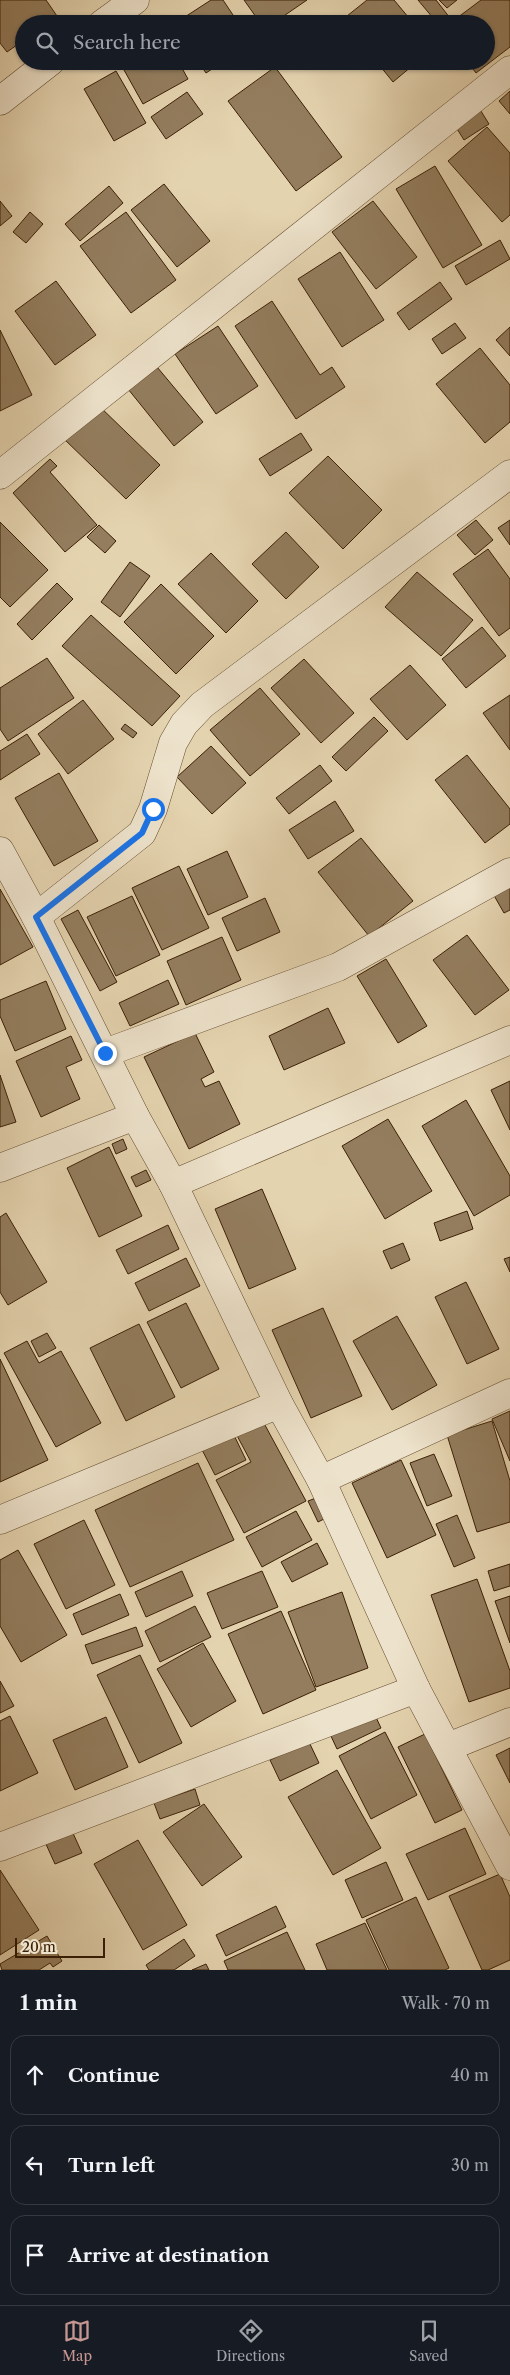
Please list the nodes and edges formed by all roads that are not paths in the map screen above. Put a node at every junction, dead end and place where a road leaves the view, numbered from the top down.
1 (135, 0) edge
2 (114, 15) edge
3 (37, 70) edge
4 (510, 70) edge
5 (2, 93) edge
6 (510, 474) edge
7 (0, 475) edge
8 (0, 851) edge
9 (510, 872) edge
10 (36, 917) junction
11 (510, 1040) edge
12 (105, 1053) junction
13 (135, 1116) junction
14 (0, 1168) edge
15 (172, 1184) junction
16 (510, 1393) edge
17 (279, 1404) junction
18 (321, 1480) junction
19 (0, 1520) edge
20 (416, 1689) junction
21 (510, 1722) edge
22 (448, 1747) junction
23 (0, 1847) edge
24 (510, 1866) edge

1 - 2 street
3 - 5 street
4 - 7 street
6 - 10 street
8 - 10 street
9 - 12 street
10 - 12 street
11 - 15 street
12 - 13 street
13 - 14 street
13 - 15 street
15 - 17 street
16 - 18 street
17 - 18 street
17 - 19 street
18 - 20 street
20 - 22 street
20 - 23 street
21 - 22 street
22 - 24 street

